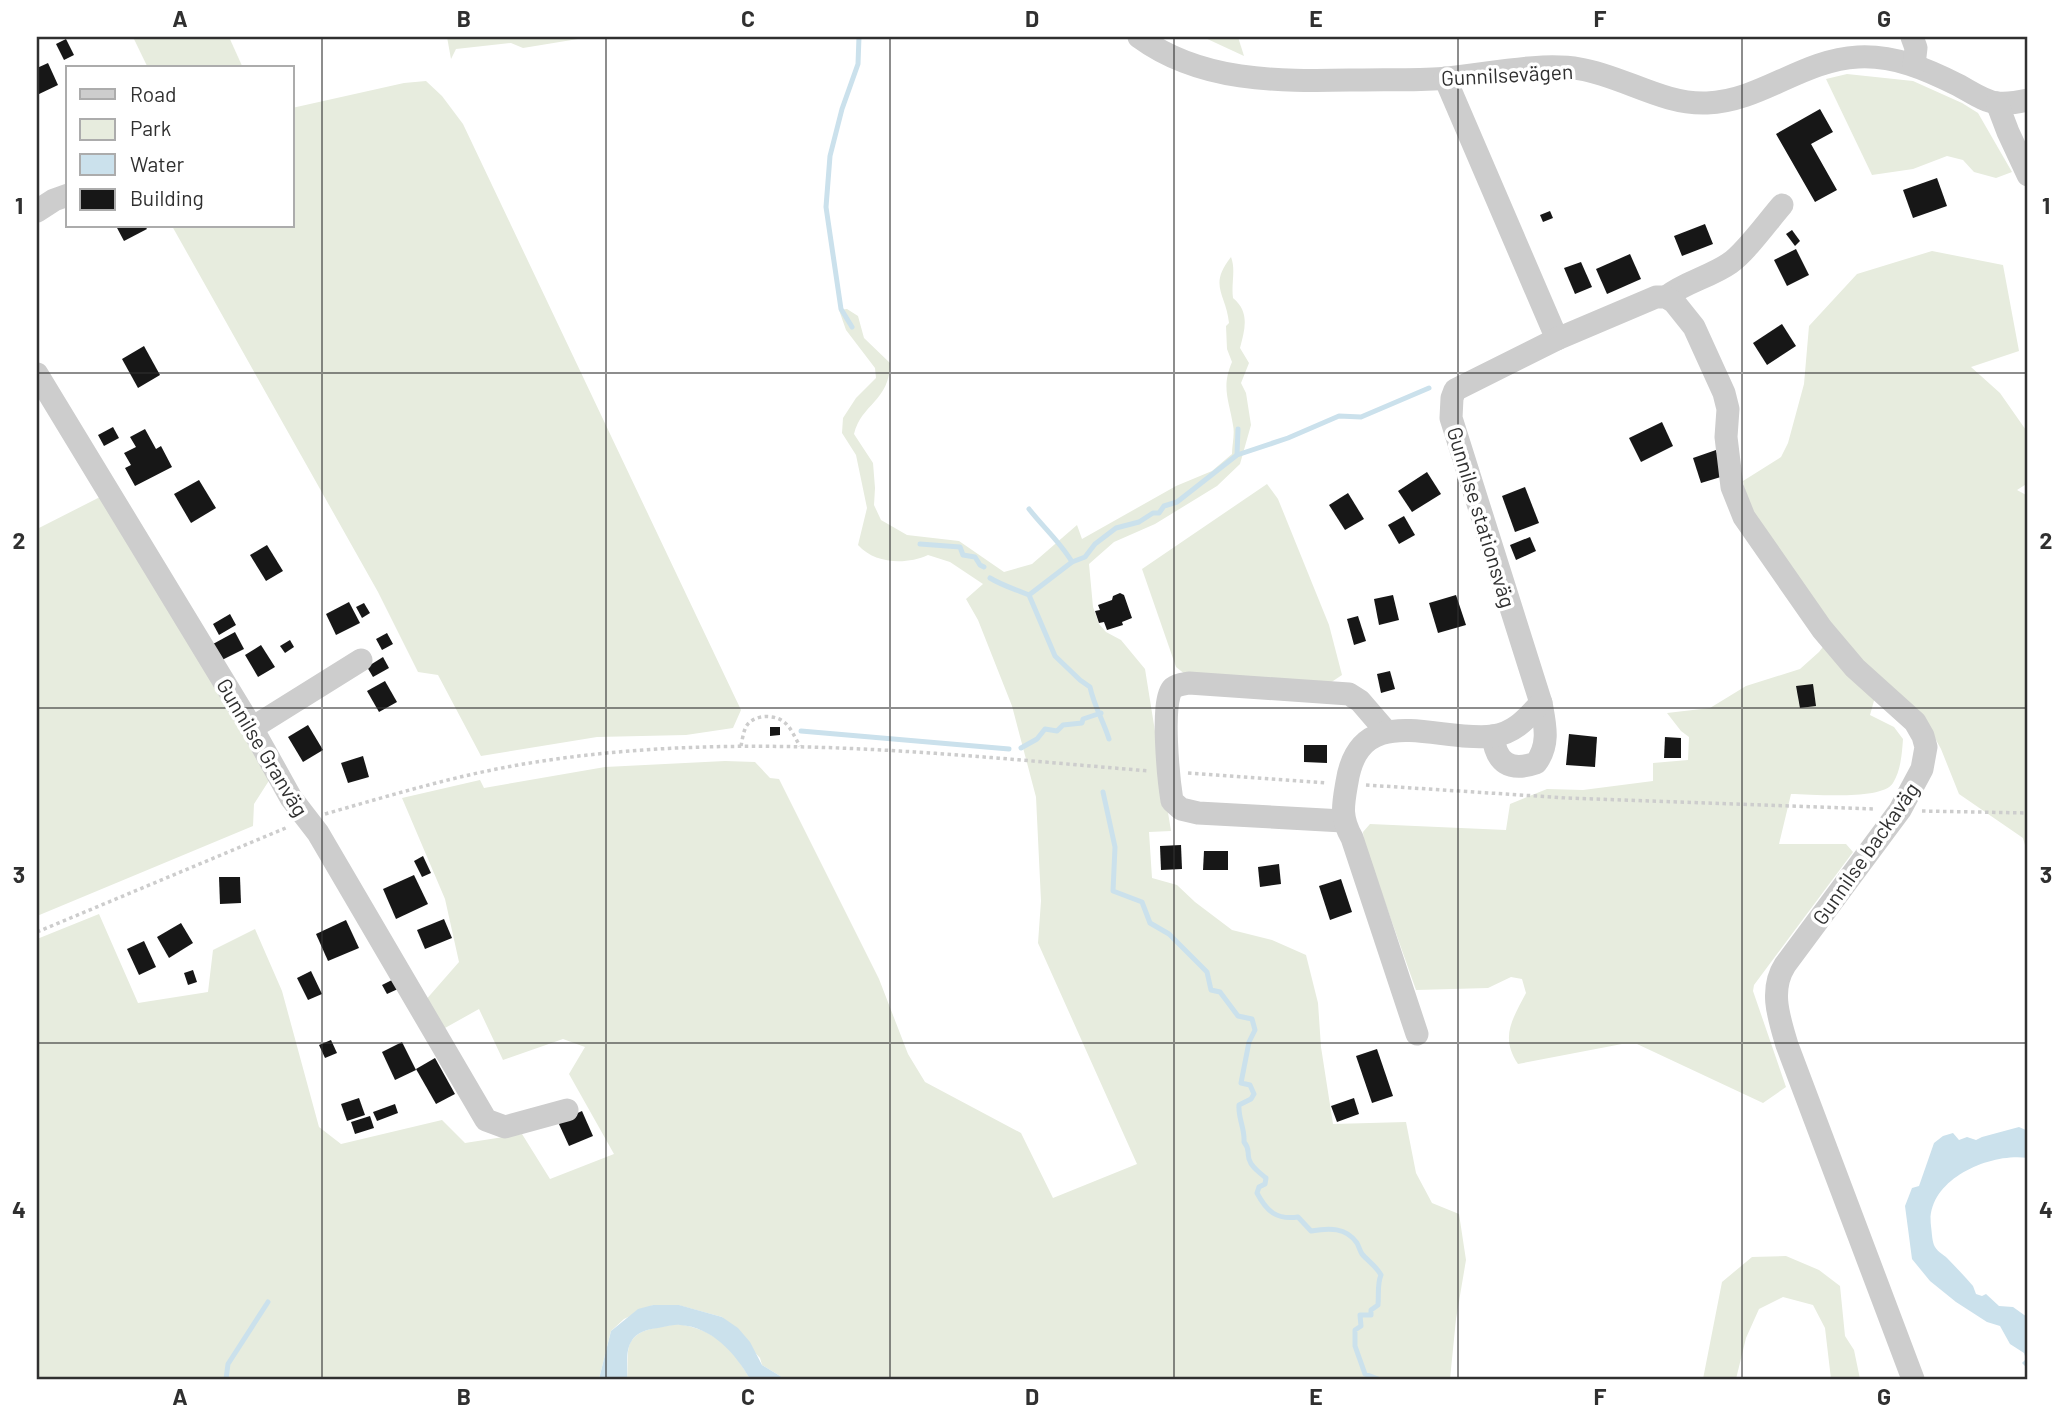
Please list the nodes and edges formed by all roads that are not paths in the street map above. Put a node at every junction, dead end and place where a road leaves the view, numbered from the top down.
1 (1139, 37) edge
2 (1912, 37) edge
3 (1914, 65) junction
4 (1445, 78) junction
5 (2028, 100) edge
6 (1997, 103) junction
7 (2028, 175) edge
8 (66, 196) edge
9 (1782, 205) dead end
10 (37, 211) edge
11 (1666, 297) junction
12 (1557, 339) junction
13 (37, 374) edge
14 (361, 660) dead end
15 (1541, 704) junction
16 (252, 729) junction
17 (1385, 730) junction
18 (1493, 736) junction
19 (1342, 821) junction
20 (1417, 1034) dead end
21 (567, 1110) dead end
22 (1913, 1379) edge

1 - 4 street, Gunnilsevägen
2 - 3 street
3 - 4 street, Gunnilsevägen
3 - 6 street, Gunnilsevägen
4 - 12 street
5 - 6 street, Gunnilsevägen
6 - 7 street
8 - 10 street
9 - 11 street
11 - 12 street
11 - 22 street, Gunnilse backaväg
12 - 15 street, Gunnilse stationsväg
13 - 16 street, Gunnilse Granväg
14 - 16 street
15 - 18 street
15 - 18 street, Gunnilse stationsväg
16 - 21 street, Gunnilse Granväg
17 - 18 street
17 - 19 street
17 - 19 street
19 - 20 street

